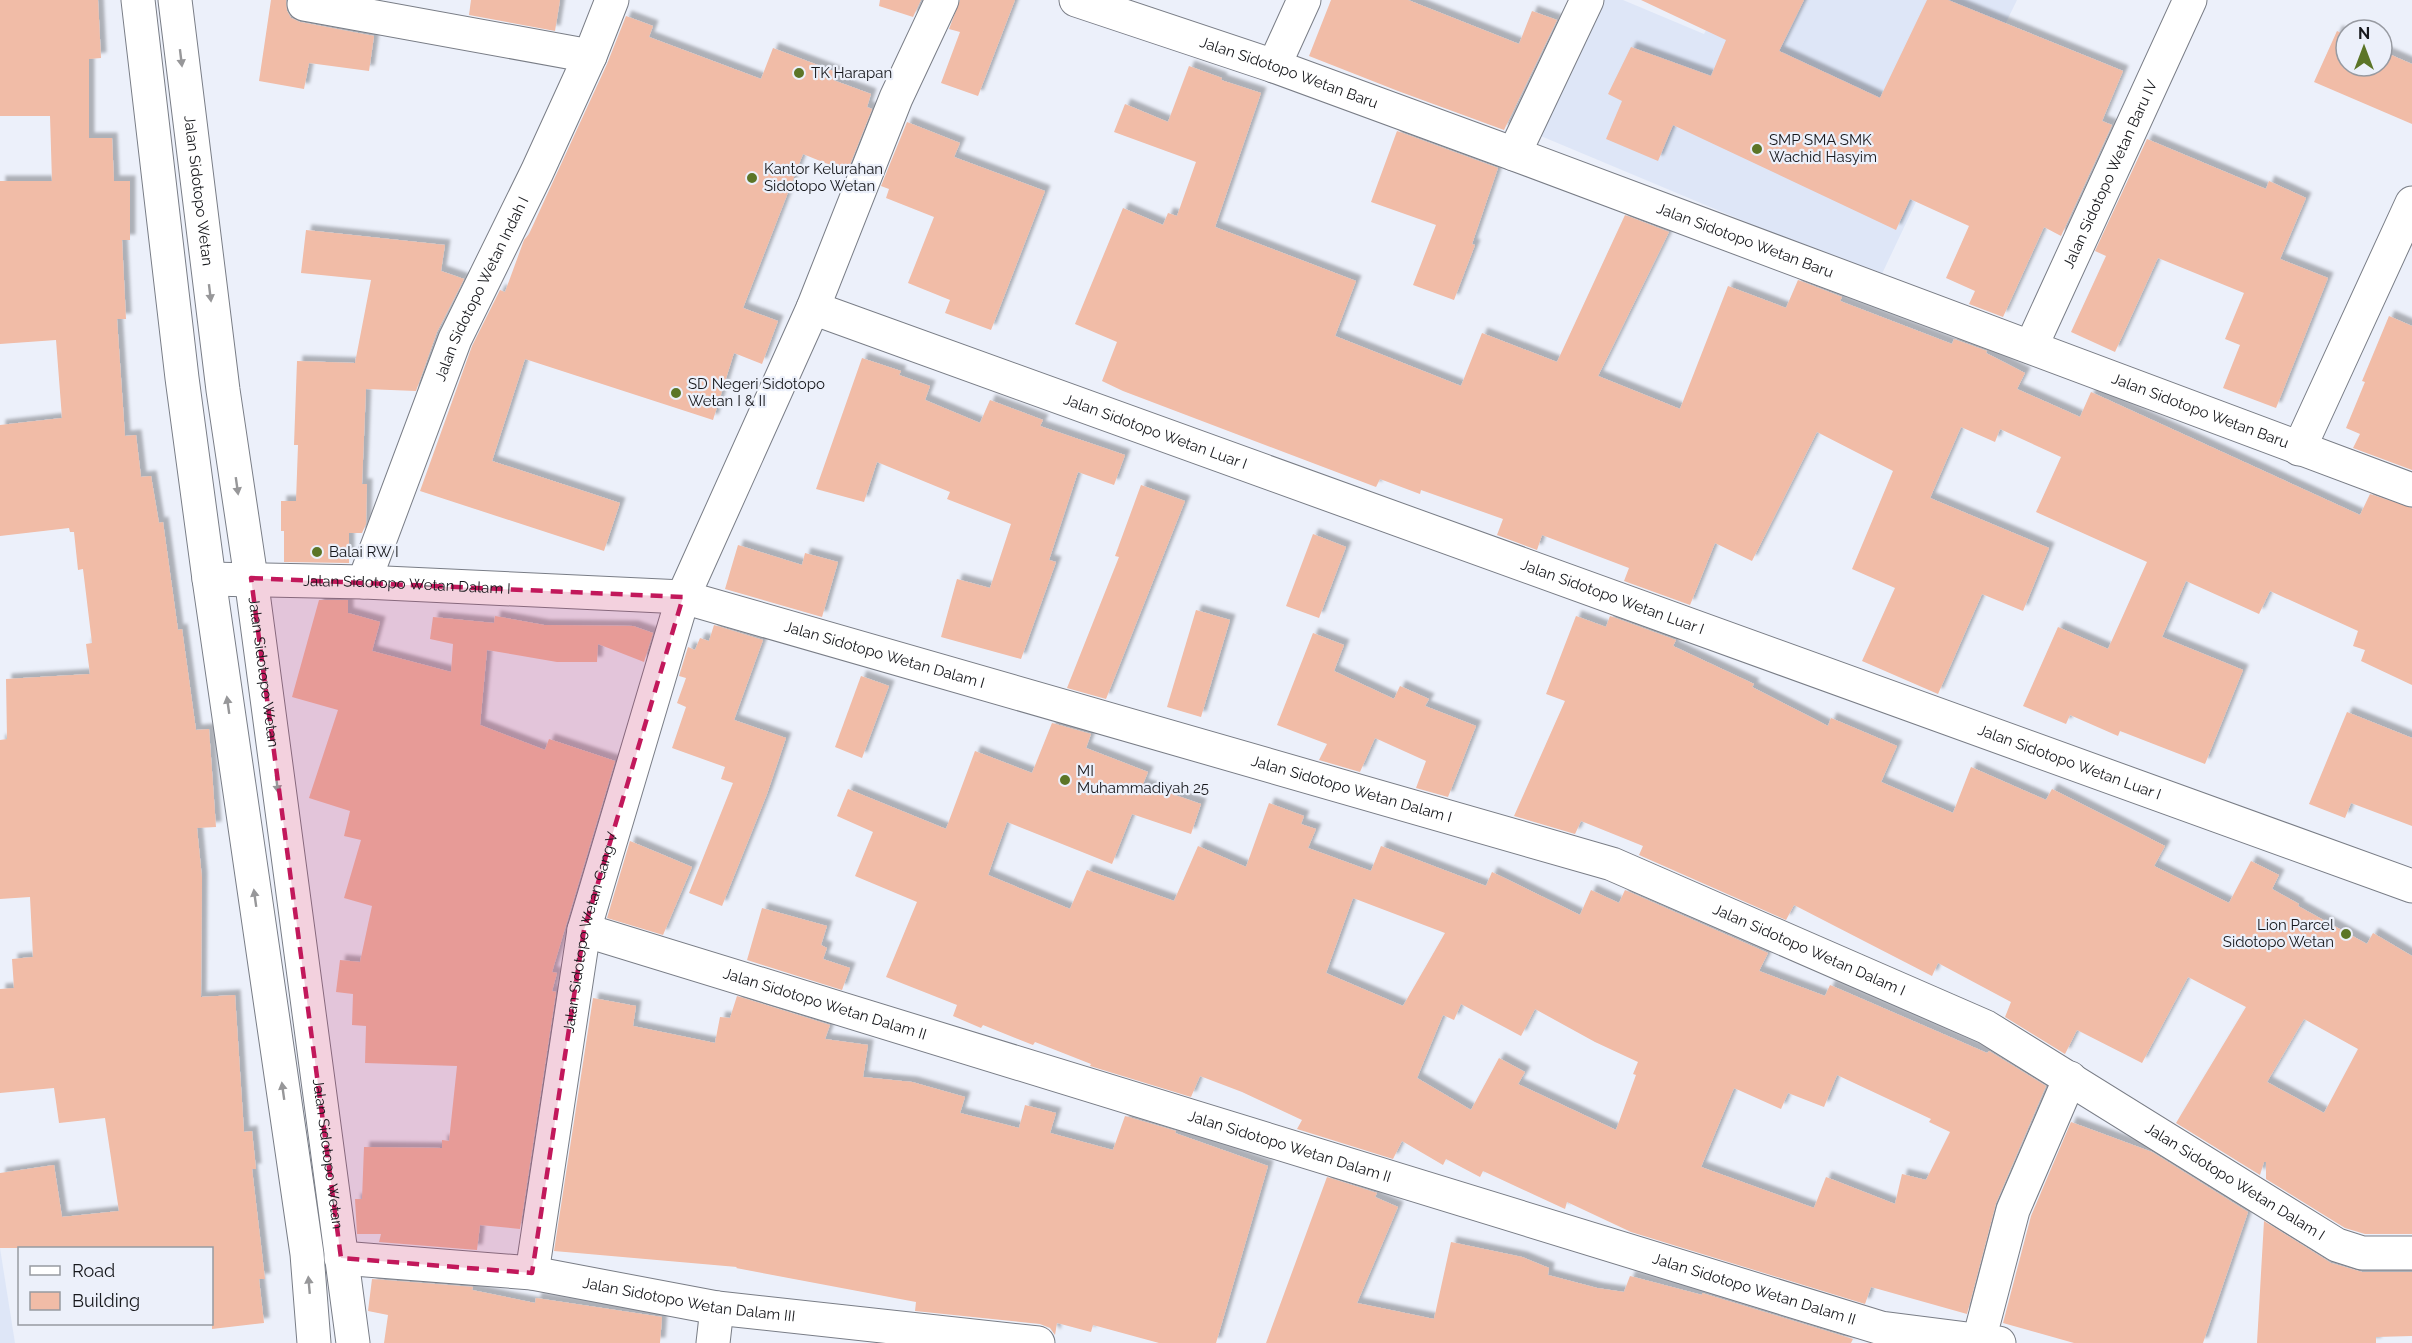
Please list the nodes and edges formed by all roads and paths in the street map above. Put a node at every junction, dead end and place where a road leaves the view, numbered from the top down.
1 (138, 0) edge
2 (175, 0) edge
3 (612, 0) edge
4 (942, 0) edge
5 (1076, 0) edge
6 (1304, 0) edge
7 (1587, 0) edge
8 (2190, 0) edge
9 (304, 4) dead end
10 (590, 56) junction
11 (1274, 66) junction
12 (1514, 154) junction
13 (2412, 203) edge
14 (813, 308) junction
15 (2031, 347) junction
16 (2299, 449) junction
17 (2412, 490) edge
18 (250, 578) junction
19 (209, 579) junction
20 (364, 582) junction
21 (683, 597) junction
22 (2412, 886) edge
23 (584, 930) junction
24 (2070, 1078) junction
25 (2412, 1253) edge
26 (341, 1258) junction
27 (532, 1273) junction
28 (717, 1308) junction
29 (1989, 1341) edge
30 (314, 1343) edge
31 (353, 1343) edge
32 (713, 1343) edge
33 (1038, 1343) edge

1 - 19 street
2 -> 18 street, Jalan Sidotopo Wetan
3 - 10 street, Jalan Sidotopo Wetan Indah I
4 - 14 street, Jalan Sidotopo Wetan Gang V
5 - 11 street, Jalan Sidotopo Wetan Baru
6 - 11 street
7 - 12 street
8 - 15 street, Jalan Sidotopo Wetan Baru IV
9 - 10 street
10 - 20 street, Jalan Sidotopo Wetan Indah I
11 - 12 street, Jalan Sidotopo Wetan Baru
12 - 15 street, Jalan Sidotopo Wetan Baru
13 - 16 street
14 - 21 street, Jalan Sidotopo Wetan Gang V
14 - 22 street, Jalan Sidotopo Wetan Luar I
15 - 16 street, Jalan Sidotopo Wetan Baru
16 - 17 street, Jalan Sidotopo Wetan Baru
18 - 19 street, Jalan Sidotopo Wetan Dalam I
18 - 20 street, Jalan Sidotopo Wetan Dalam I
18 -> 26 street, Jalan Sidotopo Wetan
30 -> 19 street
20 - 21 street, Jalan Sidotopo Wetan Dalam I
21 - 23 street, Jalan Sidotopo Wetan Gang V
21 - 24 street, Jalan Sidotopo Wetan Dalam I
23 - 27 street, Jalan Sidotopo Wetan Gang V
23 - 29 street, Jalan Sidotopo Wetan Dalam II
24 - 25 street, Jalan Sidotopo Wetan Dalam I
24 - 29 street
26 - 27 street, Jalan Sidotopo Wetan Dalam III
26 - 31 street, Jalan Sidotopo Wetan
27 - 28 street, Jalan Sidotopo Wetan Dalam III
28 - 32 street
28 - 33 street, Jalan Sidotopo Wetan Dalam III

